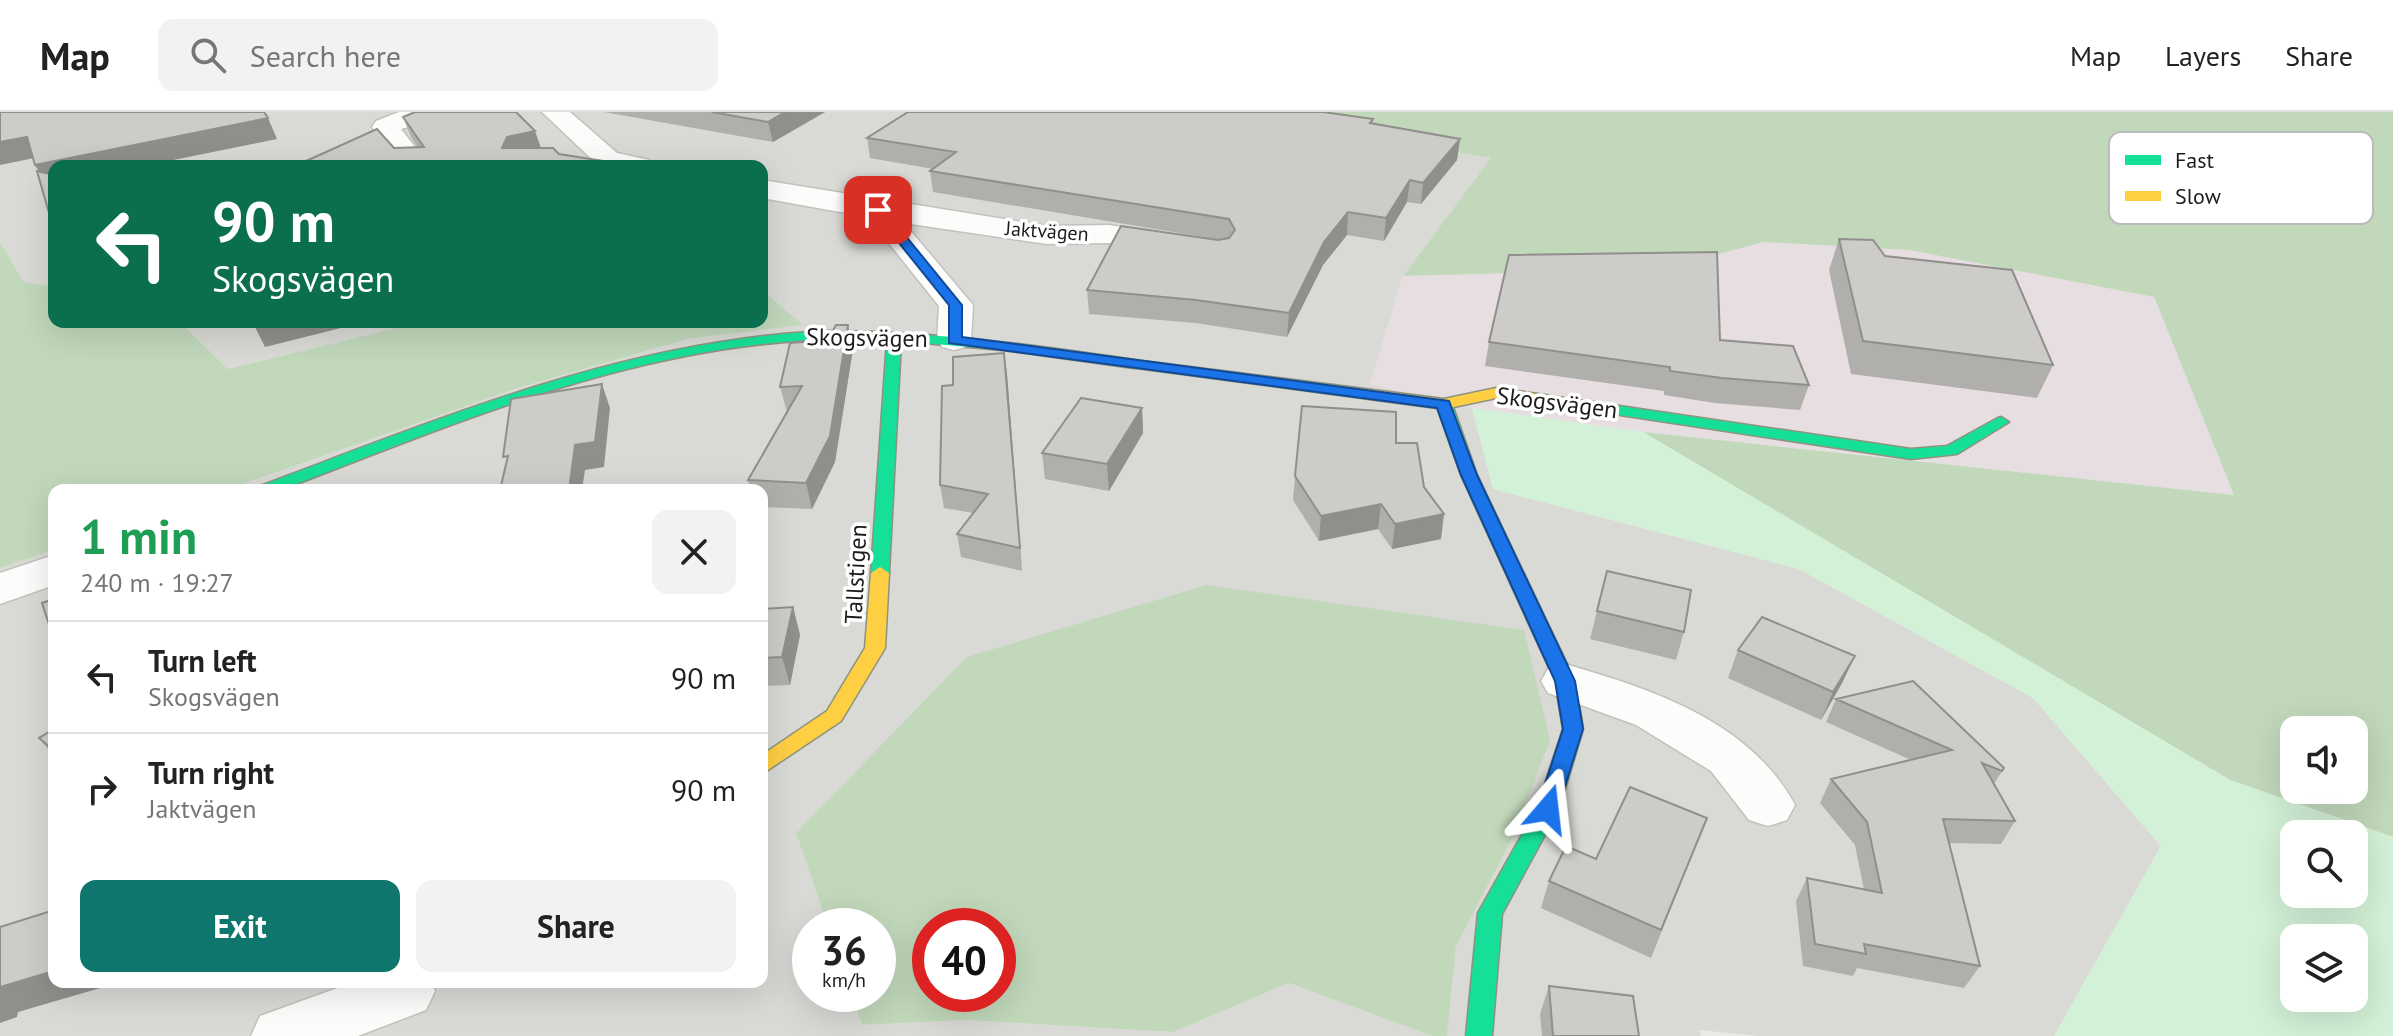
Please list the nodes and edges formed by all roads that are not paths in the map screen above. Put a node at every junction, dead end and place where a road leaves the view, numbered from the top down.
1 (437, 112) edge
2 (555, 112) edge
3 (595, 151) junction
4 (567, 157) edge
5 (411, 160) edge
6 (612, 160) edge
7 (768, 190) edge
8 (878, 210) junction
9 (1202, 249) edge
10 (894, 335) junction
11 (954, 340) junction
12 (1444, 404) junction
13 (2001, 422) dead end
14 (282, 484) edge
15 (48, 571) edge
16 (0, 589) edge
17 (1565, 681) junction
18 (768, 762) edge
19 (1768, 805) dead end
20 (405, 991) dead end
21 (282, 1036) edge
22 (1479, 1036) edge

1 - 5 street
2 - 3 street
3 - 4 street
3 - 6 street
7 - 8 street, Jaktvägen
8 - 9 street, Jaktvägen
8 - 11 street
10 - 11 street, Skogsvägen
10 - 14 street, Skogsvägen
10 - 18 street, Tallstigen
11 - 12 street, Skogsvägen
12 - 13 street, Skogsvägen
12 - 17 street
15 - 16 street
17 - 19 street
17 - 22 street
20 - 21 street

